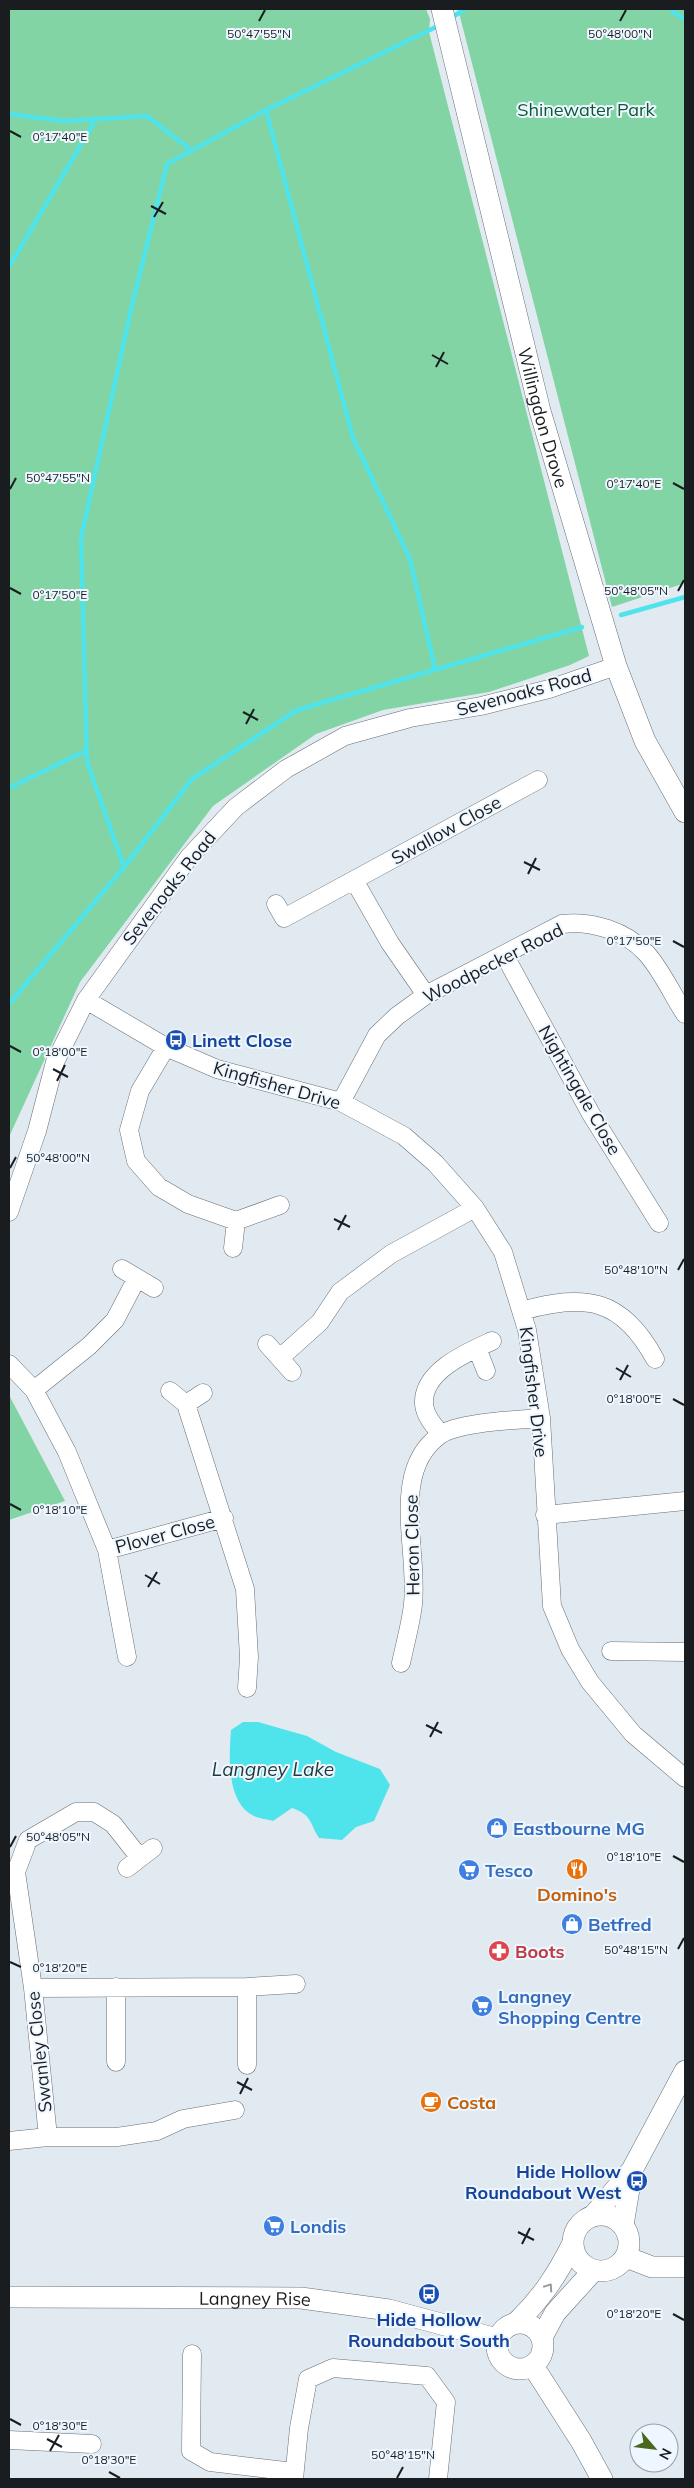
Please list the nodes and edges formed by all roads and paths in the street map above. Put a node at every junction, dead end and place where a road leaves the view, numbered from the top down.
1 (442, 9) edge
2 (616, 666) junction
3 (538, 780) dead end
4 (685, 812) edge
5 (354, 880) junction
6 (276, 904) dead end
7 (504, 956) junction
8 (426, 995) junction
9 (86, 1000) junction
10 (685, 1014) edge
11 (166, 1047) junction
12 (341, 1102) junction
13 (280, 1205) dead end
14 (475, 1208) junction
15 (9, 1212) edge
16 (236, 1221) junction
17 (659, 1223) dead end
18 (233, 1248) dead end
19 (154, 1288) dead end
20 (522, 1311) junction
21 (267, 1344) dead end
22 (280, 1358) junction
23 (654, 1359) dead end
24 (9, 1364) edge
25 (486, 1371) dead end
26 (292, 1372) dead end
27 (34, 1390) junction
28 (170, 1391) dead end
29 (203, 1393) dead end
30 (186, 1404) junction
31 (541, 1418) junction
32 (441, 1434) junction
33 (685, 1501) edge
34 (546, 1515) junction
35 (224, 1518) junction
36 (107, 1550) junction
37 (611, 1651) dead end
38 (685, 1652) edge
39 (127, 1657) dead end
40 (401, 1663) dead end
41 (247, 1688) dead end
42 (685, 1778) edge
43 (140, 1858) dead end
44 (296, 1984) dead end
45 (116, 1987) junction
46 (247, 1987) junction
47 (33, 1988) junction
48 (116, 2062) dead end
49 (247, 2065) dead end
50 (685, 2071) edge
51 (235, 2110) dead end
52 (48, 2137) junction
53 (9, 2141) edge
54 (632, 2170) junction
55 (594, 2216) junction
56 (623, 2226) junction
57 (572, 2245) junction
58 (626, 2256) junction
59 (685, 2266) edge
60 (593, 2271) junction
61 (9, 2297) edge
62 (516, 2323) junction
63 (542, 2337) junction
64 (497, 2339) junction
65 (192, 2354) dead end
66 (533, 2366) junction
67 (9, 2440) edge
68 (92, 2444) dead end
69 (294, 2476) edge
70 (438, 2479) edge
71 (602, 2479) edge

1 - 2 main road, Willingdon Drove
2 - 4 main road, Willingdon Drove
2 - 9 street, Sevenoaks Road
3 - 5 street, Swallow Close
5 - 6 street, Swallow Close
5 - 8 street
7 - 8 street, Woodpecker Road
7 - 10 street, Woodpecker Road
7 - 17 street, Nightingale Close
8 - 12 street, Woodpecker Road
9 - 11 street, Kingfisher Drive
9 - 15 street, Sevenoaks Road
11 - 12 street, Kingfisher Drive
11 - 16 street
12 - 14 street, Kingfisher Drive
13 - 16 street
14 - 20 street, Kingfisher Drive
14 - 22 street
16 - 18 street
19 - 27 street
20 - 23 street
20 - 31 street, Kingfisher Drive
21 - 22 street
22 - 26 street
24 - 27 street
25 - 32 street
27 - 36 street
28 - 30 street
29 - 30 street
30 - 35 street, Plover Close
31 - 32 street
31 - 34 street, Kingfisher Drive
32 - 40 street, Heron Close
33 - 34 street
34 - 42 street, Kingfisher Drive
35 - 36 street, Plover Close
35 - 41 street, Plover Close
36 - 39 street
37 - 38 street
43 - 47 street, Swanley Close
44 - 46 street
45 - 46 street
45 - 47 street
45 - 48 street
46 - 49 street
47 - 52 street, Swanley Close
50 - 54 main road
51 - 52 street, Swanley Close
52 - 53 street, Swanley Close
54 - 55 main road
54 - 56 main road
55 - 56 main road
55 - 57 main road
56 - 58 main road
57 - 60 main road
62 -> 57 main road
58 - 59 main road
58 - 60 main road
60 - 63 main road
61 - 64 main road, Langney Rise
62 - 63 main road
62 - 64 main road
63 - 66 main road
64 - 66 main road
65 - 69 street
66 - 71 main road
67 - 68 street
69 - 70 street

